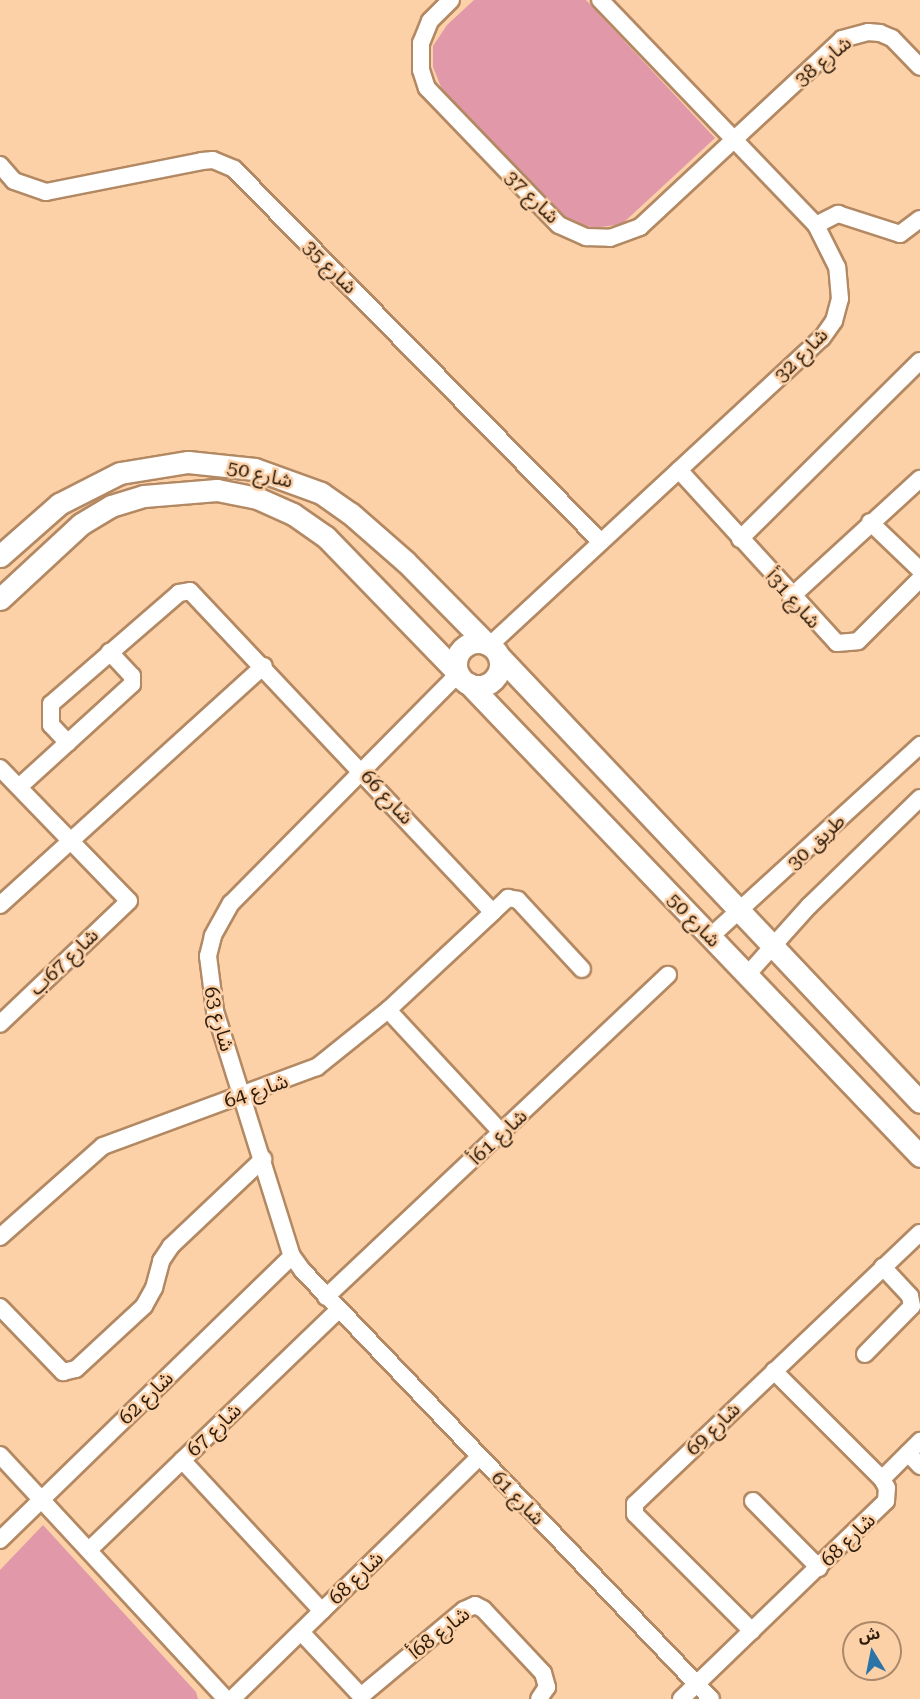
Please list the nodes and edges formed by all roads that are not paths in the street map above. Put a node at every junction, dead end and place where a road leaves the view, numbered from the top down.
1 (451, 0) edge
2 (600, 0) edge
3 (920, 67) edge
4 (733, 140) junction
5 (0, 165) edge
6 (920, 219) edge
7 (816, 225) junction
8 (920, 362) edge
9 (680, 470) junction
10 (920, 479) edge
11 (870, 522) junction
12 (740, 539) junction
13 (601, 542) junction
14 (0, 556) edge
15 (920, 570) edge
16 (920, 579) edge
17 (791, 597) junction
18 (0, 599) edge
19 (492, 648) junction
20 (110, 652) junction
21 (264, 666) junction
22 (461, 677) junction
23 (68, 743) junction
24 (920, 745) edge
25 (0, 768) edge
26 (363, 771) junction
27 (19, 787) junction
28 (920, 798) edge
29 (70, 841) junction
30 (0, 905) edge
31 (738, 910) junction
32 (493, 912) junction
33 (710, 937) junction
34 (773, 948) junction
35 (582, 969) dead end
36 (668, 975) dead end
37 (747, 975) junction
38 (388, 1010) junction
39 (0, 1024) edge
40 (242, 1096) junction
41 (920, 1102) edge
42 (502, 1133) junction
43 (920, 1156) edge
44 (263, 1159) junction
45 (920, 1233) edge
46 (0, 1237) edge
47 (292, 1256) junction
48 (883, 1267) junction
49 (326, 1297) junction
50 (0, 1307) edge
51 (338, 1310) junction
52 (865, 1354) dead end
53 (774, 1371) junction
54 (920, 1441) edge
55 (908, 1453) junction
56 (0, 1455) edge
57 (479, 1457) junction
58 (182, 1460) junction
59 (920, 1466) edge
60 (882, 1479) junction
61 (43, 1499) junction
62 (753, 1500) dead end
63 (0, 1540) edge
64 (89, 1550) junction
65 (819, 1568) junction
66 (322, 1611) junction
67 (301, 1632) junction
68 (752, 1632) junction
69 (696, 1684) junction
70 (359, 1697) edge
71 (226, 1699) edge
72 (232, 1699) edge
73 (539, 1699) edge
74 (681, 1699) edge
75 (711, 1699) edge

1 - 4 street, شارع 37
2 - 4 street, شارع 32
3 - 4 street, شارع 38
4 - 7 street, شارع 32
5 - 13 street, شارع 35
6 - 7 street
7 - 9 street, شارع 32
8 - 12 street
9 - 12 street, شارع 31أ
9 - 13 street, شارع 32
10 - 11 street
11 - 15 street
11 - 17 street
12 - 17 street, شارع 31أ
13 - 19 street, شارع 32
14 - 19 street, شارع 50
16 - 17 street, شارع 31أ
18 - 22 street, شارع 50
19 - 22 street
19 - 22 street
19 - 31 street, شارع 50
20 - 21 street, شارع 66
20 - 23 street
20 - 23 street
21 - 26 street, شارع 66
21 - 29 street
22 - 26 street, شارع 63
22 - 33 street, شارع 50
23 - 27 street
24 - 31 street, طريق 30
25 - 27 street
26 - 32 street, شارع 66
26 - 40 street, شارع 63
27 - 29 street
28 - 34 street, طريق 30
29 - 30 street
29 - 39 street, شارع 67ب
31 - 33 street, طريق 30
31 - 34 street, شارع 50
32 - 35 street
32 - 38 street, شارع 64
33 - 37 street, شارع 50
34 - 37 street, طريق 30
34 - 41 street, شارع 50
36 - 42 street, شارع 61أ
37 - 43 street, شارع 50
38 - 40 street, شارع 64
38 - 42 street
40 - 44 street, شارع 63
40 - 46 street, شارع 64
42 - 49 street, شارع 61أ
44 - 47 street, شارع 63
44 - 50 street
45 - 48 street, شارع 69
47 - 49 street, شارع 63
47 - 61 street, شارع 62
48 - 52 street
48 - 53 street, شارع 69
49 - 51 street, شارع 61
51 - 57 street, شارع 61
51 - 58 street, شارع 67
53 - 60 street
53 - 68 street, شارع 69
54 - 55 street
55 - 59 street
55 - 60 street
56 - 61 street
57 - 66 street, شارع 68
57 - 69 street, شارع 61
58 - 64 street, شارع 67
58 - 66 street
60 - 65 street, شارع 68
61 - 63 street, شارع 62
61 - 64 street
62 - 65 street
64 - 71 street
65 - 68 street, شارع 68
66 - 67 street, شارع 68
67 - 70 street, شارع 68أ
67 - 72 street, شارع 68
68 - 69 street, شارع 68
69 - 74 street, شارع 68
69 - 75 street, شارع 61
70 - 73 street, شارع 68أ

